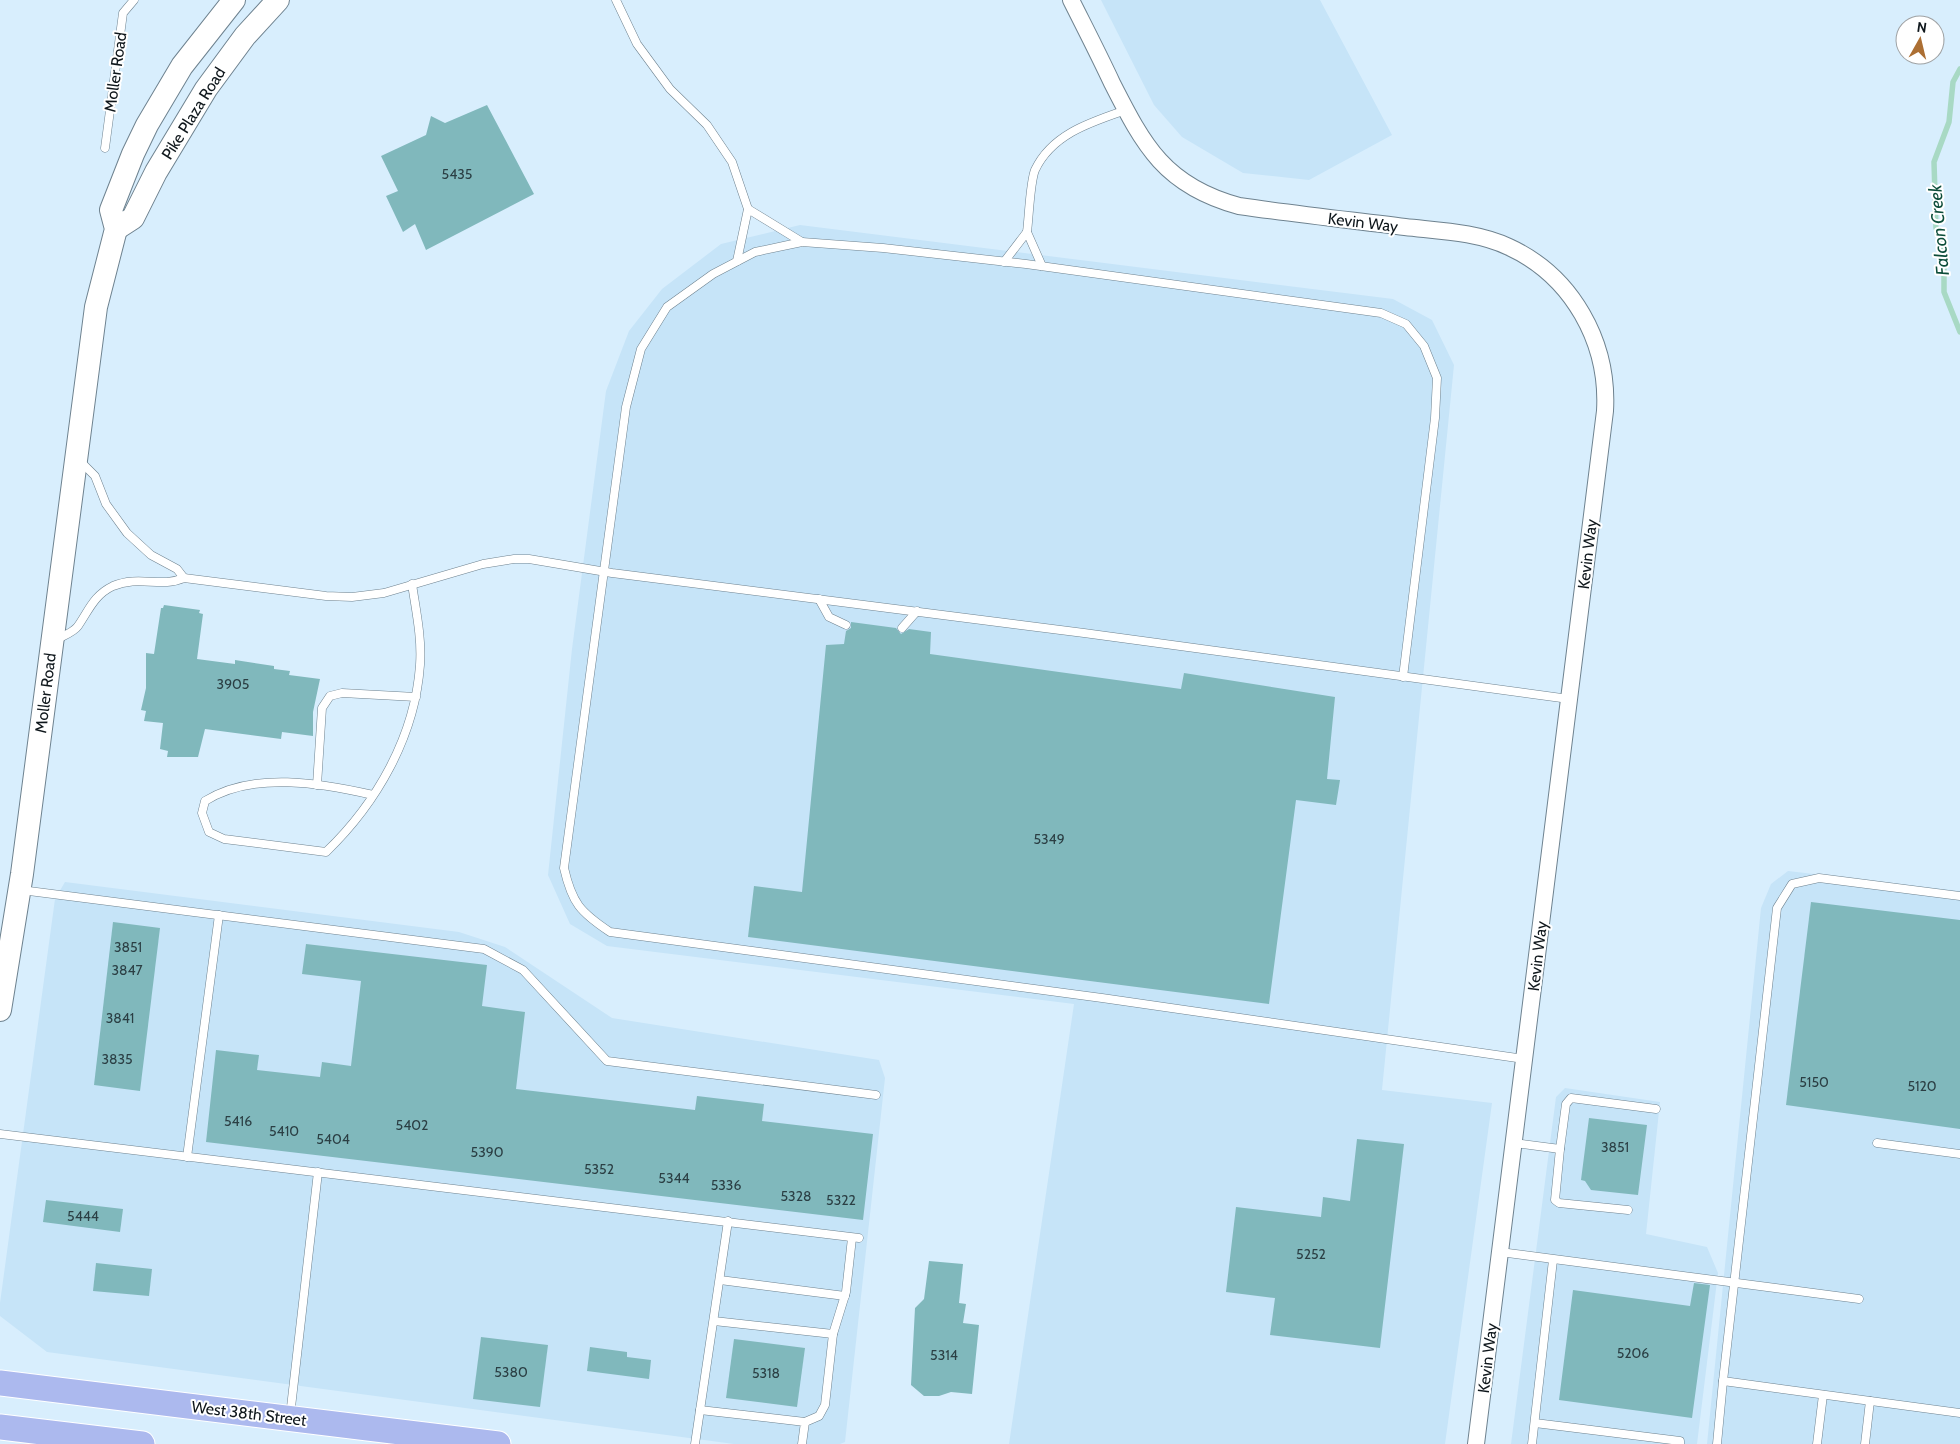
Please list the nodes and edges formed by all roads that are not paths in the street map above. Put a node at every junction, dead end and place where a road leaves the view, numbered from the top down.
1 (134, 0) edge
2 (234, 0) edge
3 (278, 0) edge
4 (616, 0) edge
5 (1071, 0) edge
6 (1126, 110) junction
7 (105, 148) dead end
8 (748, 210) junction
9 (116, 229) junction
10 (1027, 232) junction
11 (802, 242) junction
12 (737, 261) junction
13 (1004, 262) junction
14 (1042, 266) junction
15 (87, 376) joint
16 (76, 457) junction
17 (602, 571) junction
18 (184, 578) junction
19 (412, 584) junction
20 (819, 599) junction
21 (917, 611) junction
22 (846, 625) dead end
23 (902, 628) dead end
24 (52, 642) junction
25 (1404, 677) junction
26 (416, 697) junction
27 (1569, 699) junction
28 (317, 785) junction
29 (373, 795) junction
30 (19, 890) junction
31 (1960, 896) edge
32 (219, 915) junction
33 (1, 998) edge
34 (1524, 1059) junction
35 (876, 1095) dead end
36 (1656, 1109) dead end
37 (0, 1134) edge
38 (1514, 1143) junction
39 (1877, 1143) dead end
40 (1560, 1149) junction
41 (1960, 1154) edge
42 (187, 1157) junction
43 (318, 1172) junction
44 (1628, 1210) dead end
45 (728, 1221) junction
46 (1500, 1252) junction
47 (1553, 1260) junction
48 (720, 1280) junction
49 (1735, 1282) junction
50 (845, 1296) junction
51 (1859, 1299) dead end
52 (714, 1321) junction
53 (833, 1334) junction
54 (1724, 1381) junction
55 (0, 1383) edge
56 (1823, 1394) junction
57 (1870, 1401) junction
58 (700, 1410) junction
59 (1960, 1413) edge
60 (289, 1418) junction
61 (805, 1422) junction
62 (1535, 1423) junction
63 (0, 1427) edge
64 (142, 1444) edge
65 (498, 1444) edge
66 (694, 1444) edge
67 (802, 1444) edge
68 (1476, 1444) edge
69 (1532, 1444) edge
70 (1680, 1444) edge
71 (1717, 1444) edge
72 (1817, 1444) edge
73 (1865, 1444) edge

1 - 7 lane, Moller Road
2 - 9 main road, Pike Plaza Road
3 - 9 main road, Pike Plaza Road
4 - 8 lane
5 - 6 street, Kevin Way
6 - 10 lane
6 - 27 street, Kevin Way
8 - 11 lane
8 - 12 lane
9 - 15 main road, Pike Plaza Road
10 - 13 lane
10 - 14 lane
11 - 12 lane
11 - 13 lane
12 - 17 lane
13 - 14 lane
14 - 25 lane
15 - 16 main road, Moller Road
16 - 18 lane
16 - 24 main road, Moller Road
17 - 19 lane
17 - 20 lane
17 - 34 lane
18 - 19 lane
18 - 24 lane
19 - 26 lane
20 - 21 lane
20 - 22 lane
21 - 23 lane
21 - 25 lane
24 - 30 main road, Moller Road
25 - 27 lane
26 - 28 lane
26 - 29 lane
27 - 34 street, Kevin Way
28 - 29 lane
28 - 29 lane
30 - 32 lane
30 - 33 main road, Moller Road
31 - 49 lane
32 - 35 lane
32 - 42 lane
34 - 38 street, Kevin Way
36 - 40 lane
37 - 42 lane
38 - 40 lane
38 - 46 street, Kevin Way
39 - 41 lane
40 - 44 lane
42 - 43 lane
43 - 45 lane
43 - 60 lane
45 - 48 lane
45 - 50 lane
46 - 47 lane
46 - 68 street, Kevin Way
47 - 49 lane
47 - 62 lane
48 - 50 lane
48 - 52 lane
49 - 51 lane
49 - 54 lane
50 - 53 lane
52 - 53 lane
52 - 58 lane
53 - 61 lane
54 - 56 lane
54 - 71 lane
55 - 60 main road, West 38th Street
56 - 57 lane
56 - 72 lane
57 - 59 lane
57 - 73 lane
58 - 61 lane
58 - 66 lane
60 - 65 main road, West 38th Street
61 - 67 lane
62 - 69 lane
62 - 70 lane
63 - 64 main road

